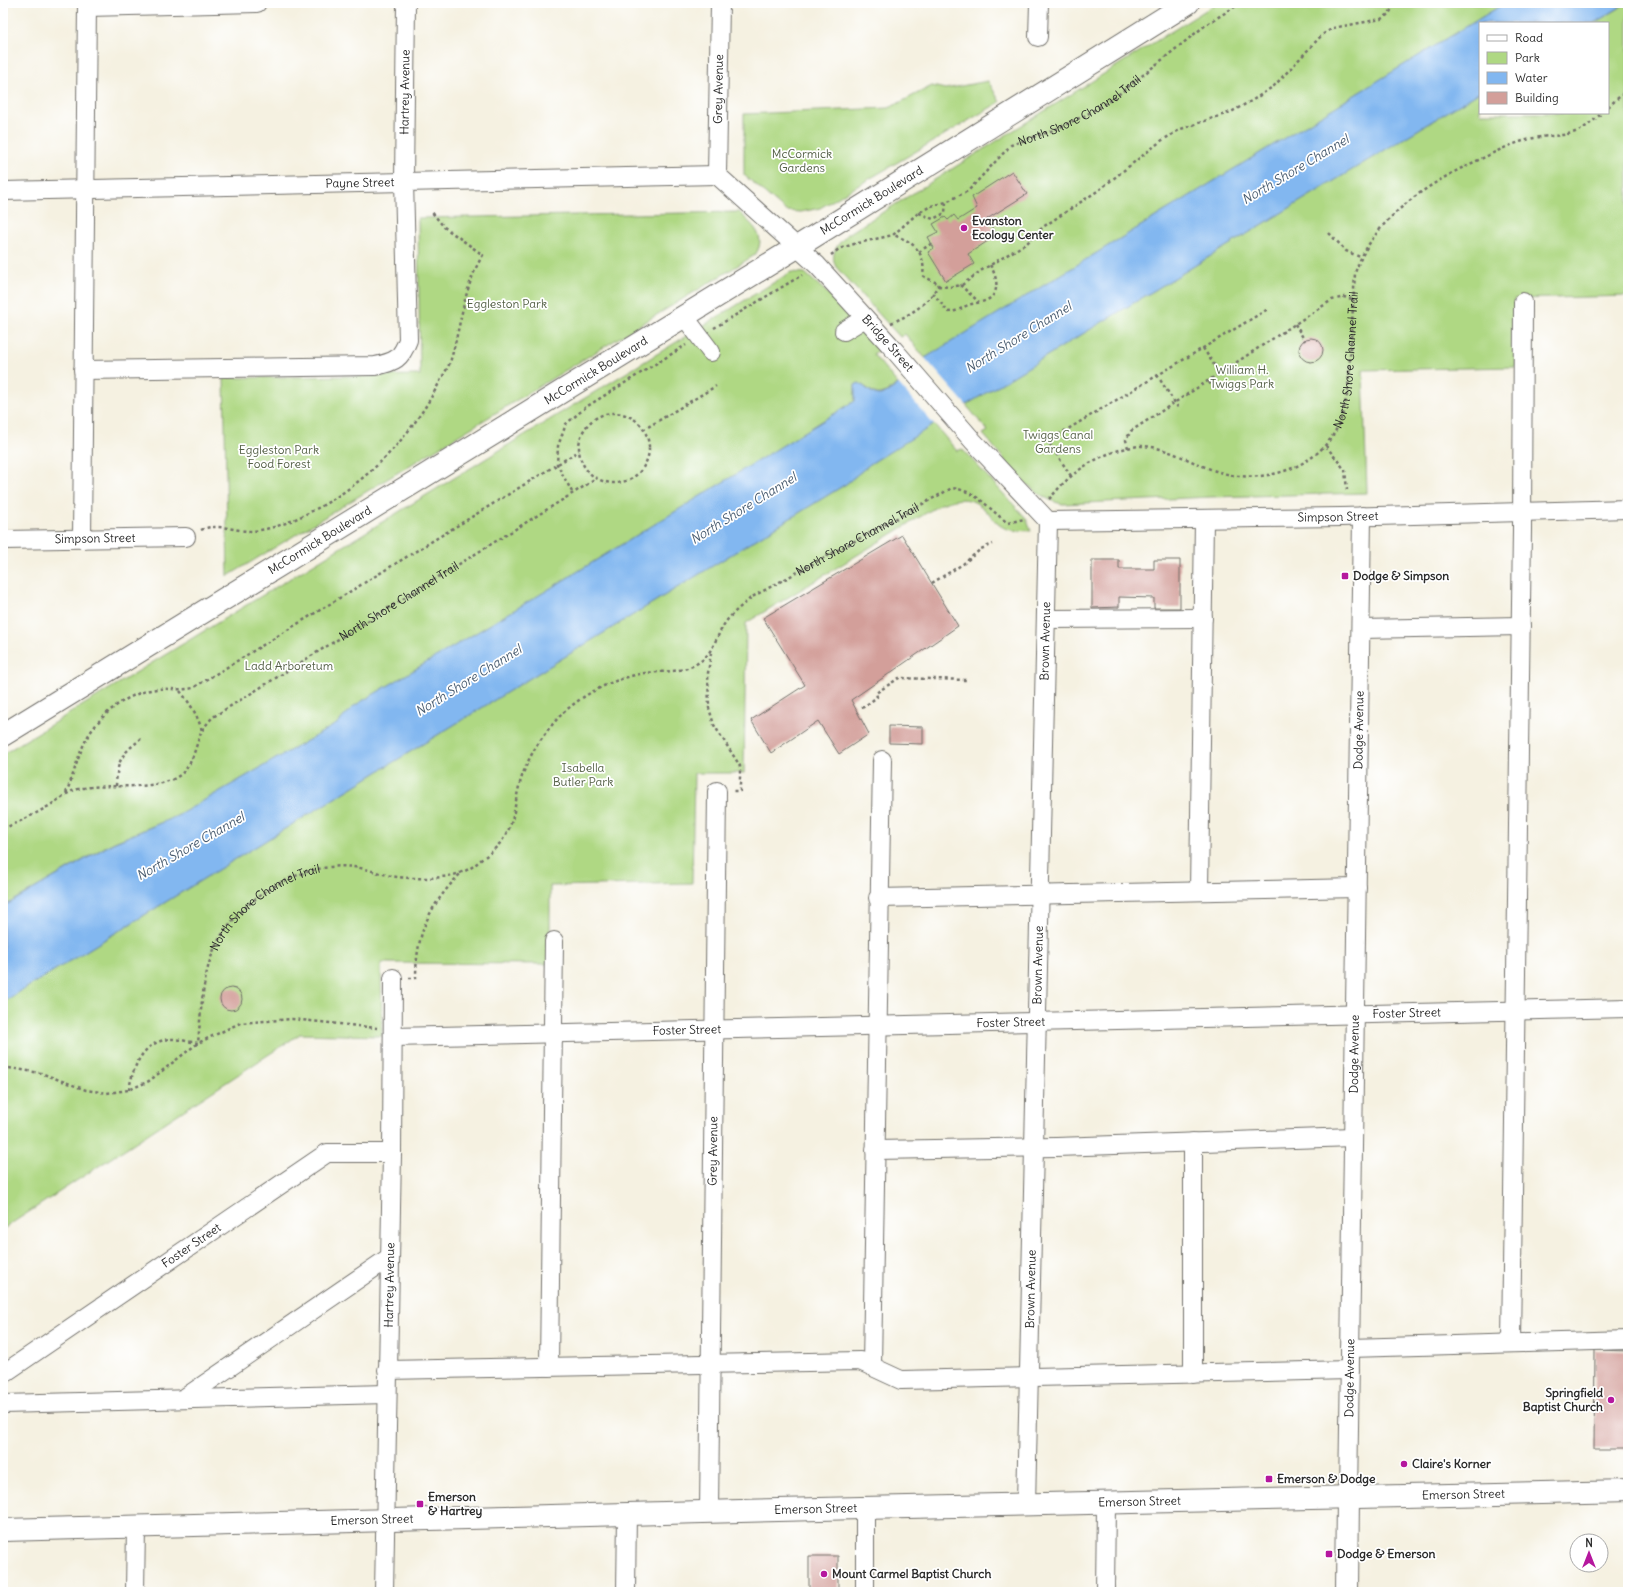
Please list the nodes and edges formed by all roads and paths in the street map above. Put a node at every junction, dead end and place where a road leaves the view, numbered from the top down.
1 (258, 3) edge
2 (406, 3) edge
3 (720, 3) edge
4 (1038, 3) edge
5 (1188, 3) edge
6 (1241, 3) edge
7 (1395, 3) edge
8 (87, 5) edge
9 (1038, 37) dead end
10 (1628, 89) edge
11 (1609, 107) edge
12 (1601, 114) edge
13 (717, 175) junction
14 (404, 181) junction
15 (84, 189) junction
16 (3, 190) edge
17 (946, 202) junction
18 (431, 211) dead end
19 (918, 213) junction
20 (1329, 233) dead end
21 (893, 235) junction
22 (932, 243) dead end
23 (797, 247) junction
24 (918, 252) junction
25 (833, 253) dead end
26 (1360, 257) junction
27 (990, 265) junction
28 (804, 274) dead end
29 (960, 285) junction
30 (938, 286) junction
31 (933, 294) junction
32 (1352, 299) junction
33 (979, 302) junction
34 (1524, 302) dead end
35 (1268, 309) dead end
36 (684, 316) junction
37 (865, 318) junction
38 (891, 323) dead end
39 (1295, 324) junction
40 (844, 331) dead end
41 (700, 338) junction
42 (1305, 341) dead end
43 (1203, 348) junction
44 (711, 352) dead end
45 (83, 370) junction
46 (1220, 374) junction
47 (1157, 376) junction
48 (1208, 382) junction
49 (716, 386) dead end
50 (1214, 388) dead end
51 (1175, 404) junction
52 (1179, 409) dead end
53 (643, 430) junction
54 (1326, 446) junction
55 (1128, 448) junction
56 (579, 450) junction
57 (557, 464) junction
58 (1072, 476) junction
59 (596, 478) junction
60 (1347, 490) dead end
61 (572, 492) junction
62 (1050, 498) dead end
63 (1628, 509) edge
64 (1522, 512) junction
65 (1362, 516) junction
66 (1204, 519) junction
67 (1023, 520) dead end
68 (1048, 521) junction
69 (186, 537) joint
70 (82, 539) junction
71 (3, 540) edge
72 (993, 544) dead end
73 (932, 583) dead end
74 (1203, 618) junction
75 (1046, 619) junction
76 (1521, 626) junction
77 (1361, 629) junction
78 (711, 653) junction
79 (967, 680) dead end
80 (180, 691) junction
81 (862, 708) dead end
82 (202, 732) junction
83 (3, 735) edge
84 (141, 739) dead end
85 (882, 760) dead end
86 (116, 786) junction
87 (717, 792) joint
88 (66, 793) junction
89 (3, 829) edge
90 (462, 873) junction
91 (1357, 888) junction
92 (1199, 891) junction
93 (1040, 895) junction
94 (878, 898) junction
95 (554, 941) dead end
96 (393, 978) joint
97 (1628, 1008) edge
98 (1515, 1011) junction
99 (1355, 1014) junction
100 (1037, 1021) junction
101 (876, 1025) junction
102 (713, 1030) junction
103 (553, 1033) junction
104 (393, 1037) junction
105 (198, 1044) junction
106 (3, 1067) edge
107 (129, 1090) junction
108 (1353, 1137) junction
109 (1193, 1142) junction
110 (1034, 1147) junction
111 (875, 1150) junction
112 (392, 1153) junction
113 (390, 1257) junction
114 (1628, 1340) edge
115 (1511, 1343) junction
116 (1350, 1348) junction
117 (710, 1364) junction
118 (872, 1366) junction
119 (549, 1367) junction
120 (387, 1370) junction
121 (1350, 1370) junction
122 (3, 1374) edge
123 (1193, 1374) junction
124 (1029, 1378) junction
125 (387, 1394) junction
126 (183, 1399) junction
127 (3, 1404) edge
128 (1628, 1491) edge
129 (1348, 1497) junction
130 (1106, 1504) junction
131 (1026, 1506) junction
132 (865, 1509) junction
133 (709, 1512) junction
134 (627, 1513) junction
135 (385, 1520) junction
136 (136, 1526) junction
137 (3, 1530) edge
138 (135, 1592) edge
139 (384, 1592) edge
140 (626, 1592) edge
141 (864, 1592) edge
142 (1105, 1592) edge
143 (1347, 1592) edge

1 - 8 street
2 - 14 street, Hartrey Avenue
3 - 13 street, Grey Avenue
4 - 9 street
5 - 23 main road, McCormick Boulevard
6 - 17 path, North Shore Channel Trail
7 - 27 path
8 - 15 street
10 - 11 path
12 - 26 path, North Shore Channel Trail
13 - 14 street, Payne Street
13 - 23 street, Bridge Street
14 - 15 street, Payne Street
14 - 45 street, Hartrey Avenue
15 - 16 street, Payne Street
15 - 45 street
17 - 19 path, North Shore Channel Trail
17 - 19 path
18 - 69 path
19 - 21 path, North Shore Channel Trail
20 - 26 path
21 - 24 path
21 - 25 path, North Shore Channel Trail
22 - 24 path
23 - 36 main road, McCormick Boulevard
23 - 37 street, Bridge Street
24 - 30 path
26 - 32 path, North Shore Channel Trail
27 - 29 path
27 - 33 path
28 - 41 path
29 - 30 path
29 - 33 path
30 - 31 path
31 - 33 path
31 - 38 path
32 - 39 path
32 - 54 path, North Shore Channel Trail
34 - 64 street
35 - 43 path
36 - 41 street
36 - 83 main road, McCormick Boulevard
37 - 40 street
37 - 68 street, Bridge Street
39 - 42 path
39 - 46 path
41 - 44 street
41 - 57 path
43 - 46 path
43 - 47 path
45 - 70 street
46 - 48 path
47 - 51 path
47 - 58 path
48 - 50 path
48 - 51 path
49 - 53 path
51 - 52 path
51 - 55 path
53 - 56 path
53 - 59 path
54 - 55 path, North Shore Channel Trail
54 - 60 path
55 - 58 path, North Shore Channel Trail
56 - 57 path
56 - 59 path
57 - 61 path
57 - 80 path
58 - 62 path, North Shore Channel Trail
59 - 61 path, North Shore Channel Trail
61 - 82 path, North Shore Channel Trail
63 - 64 street, Simpson Street
64 - 65 street, Simpson Street
64 - 76 street
65 - 66 street, Simpson Street
65 - 77 street, Dodge Avenue
66 - 68 street, Simpson Street
66 - 74 street
67 - 78 path, North Shore Channel Trail
68 - 75 street, Brown Avenue
69 - 70 street, Simpson Street
70 - 71 street, Simpson Street
72 - 73 path
74 - 75 street
74 - 92 street
75 - 93 street, Brown Avenue
76 - 77 street
76 - 98 street
77 - 91 street, Dodge Avenue
78 - 87 path, North Shore Channel Trail
78 - 90 path, North Shore Channel Trail
79 - 81 path
80 - 82 path
80 - 88 path
82 - 86 path, North Shore Channel Trail
84 - 86 path
85 - 94 street
86 - 88 path, North Shore Channel Trail
87 - 102 street, Grey Avenue
88 - 89 path, North Shore Channel Trail
90 - 96 path, North Shore Channel Trail
90 - 105 path, North Shore Channel Trail
91 - 92 street
91 - 99 street, Dodge Avenue
92 - 93 street
93 - 94 street
93 - 100 street, Brown Avenue
94 - 101 street
95 - 103 street
96 - 104 street, Hartrey Avenue
97 - 98 street, Foster Street
98 - 99 street, Foster Street
98 - 115 street
99 - 100 street, Foster Street
99 - 108 street, Dodge Avenue
100 - 101 street, Foster Street
100 - 110 street, Brown Avenue
101 - 102 street, Foster Street
101 - 111 street
102 - 103 street, Foster Street
102 - 117 street, Grey Avenue
103 - 104 street, Foster Street
103 - 119 street
104 - 105 path
104 - 112 street, Hartrey Avenue
105 - 107 path
105 - 107 path
106 - 107 path
108 - 109 street
108 - 116 street, Dodge Avenue
109 - 110 street
109 - 123 street
110 - 111 street
110 - 124 street, Brown Avenue
111 - 118 street
112 - 113 street, Hartrey Avenue
112 - 122 street, Foster Street
113 - 120 street, Hartrey Avenue
113 - 126 street
114 - 115 street
115 - 116 street
116 - 121 street, Dodge Avenue
117 - 118 street
117 - 119 street
117 - 133 street, Grey Avenue
118 - 124 street
119 - 120 street
120 - 125 street, Hartrey Avenue
121 - 123 street
121 - 129 street, Dodge Avenue
123 - 124 street
124 - 131 street, Brown Avenue
125 - 126 street
125 - 135 street, Hartrey Avenue
126 - 127 street
128 - 129 main road, Emerson Street
129 - 130 main road, Emerson Street
129 - 143 main road, Dodge Avenue
130 - 131 main road, Emerson Street
130 - 142 street
131 - 132 main road, Emerson Street
132 - 133 main road, Emerson Street
132 - 141 street
133 - 134 main road, Emerson Street
134 - 135 main road, Emerson Street
134 - 140 street
135 - 136 main road, Emerson Street
135 - 139 street, Hartrey Avenue
136 - 137 main road, Emerson Street
136 - 138 street

